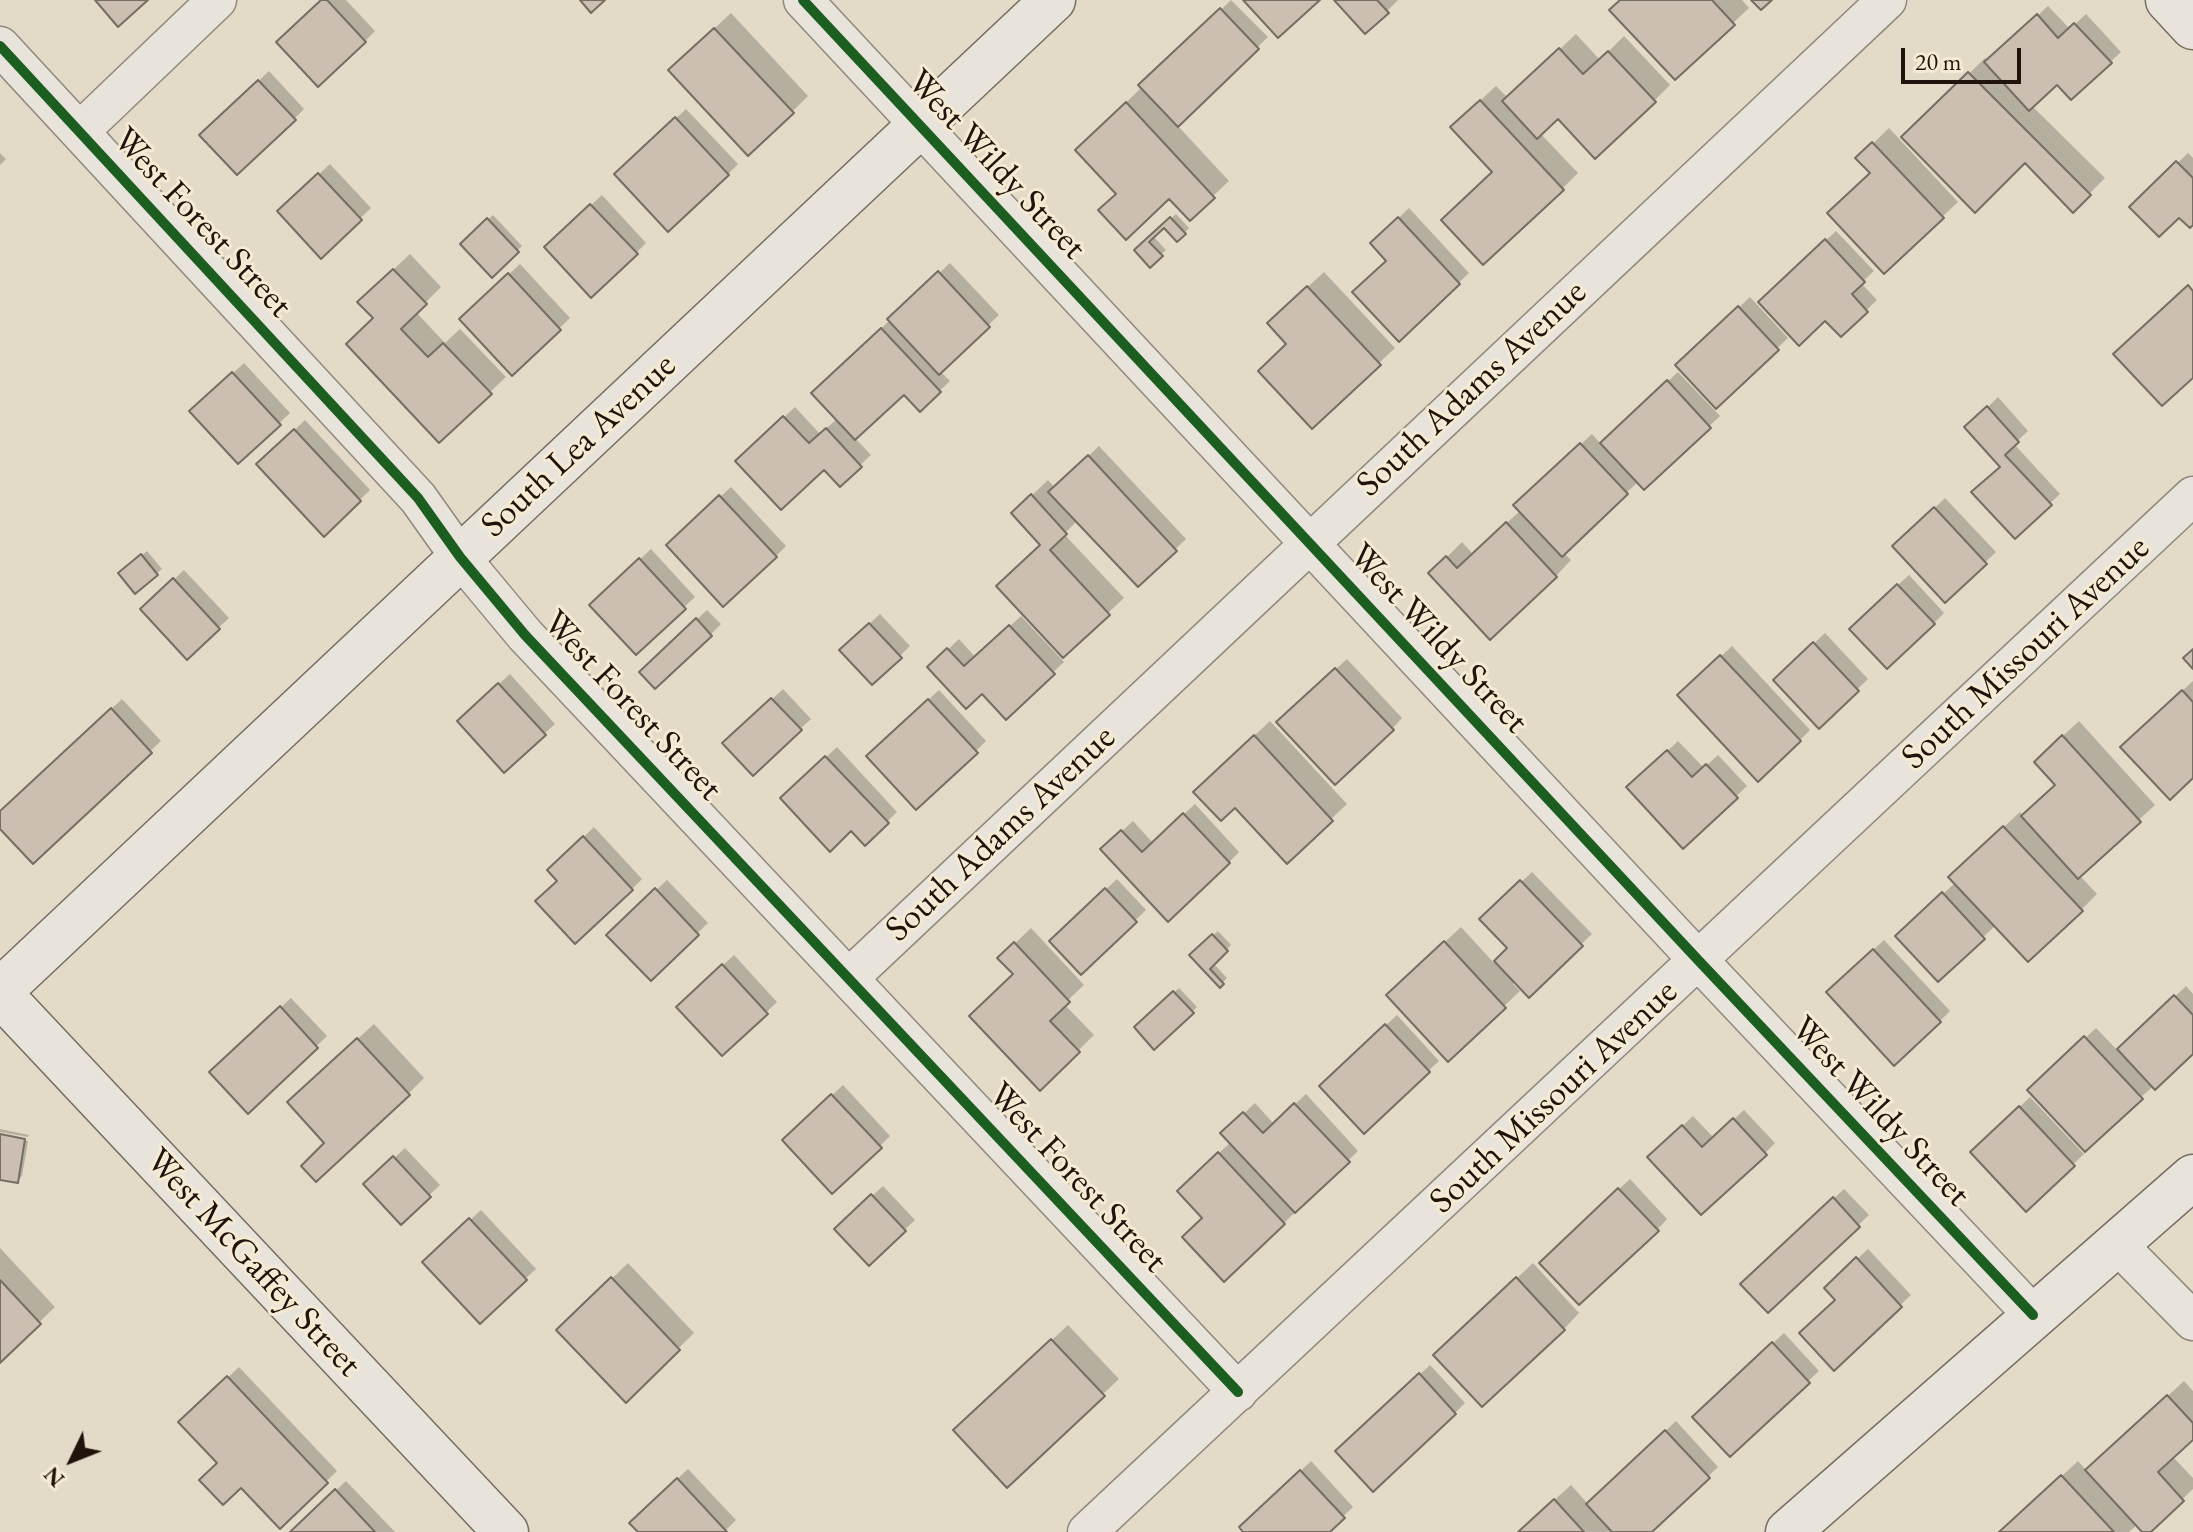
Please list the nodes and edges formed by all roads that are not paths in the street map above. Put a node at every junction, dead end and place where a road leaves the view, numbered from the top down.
1 (217, 0) edge
2 (803, 0) edge
3 (1053, 0) edge
4 (1887, 0) edge
5 (2168, 0) edge
6 (2193, 27) edge
7 (0, 46) edge
8 (920, 125) junction
9 (80, 131) junction
10 (2193, 496) edge
11 (1310, 542) junction
12 (460, 557) junction
13 (1699, 961) junction
14 (850, 977) junction
15 (0, 992) edge
16 (2193, 1177) edge
17 (2116, 1243) junction
18 (2033, 1315) junction
19 (2193, 1321) edge
20 (1238, 1392) junction
21 (506, 1532) edge
22 (1087, 1532) edge
23 (1788, 1532) edge

1 - 9 street
2 - 8 street, West Wildy Street
3 - 8 street, South Lea Avenue
4 - 11 street, South Adams Avenue
5 - 6 street
7 - 9 street, West Forest Street
8 - 11 street, West Wildy Street
8 - 12 street, South Lea Avenue
9 - 12 street, West Forest Street
10 - 13 street, South Missouri Avenue
11 - 13 street, West Wildy Street
11 - 14 street, South Adams Avenue
12 - 14 street, West Forest Street
12 - 15 street, South Lea Avenue
13 - 18 street, West Wildy Street
13 - 20 street, South Missouri Avenue
14 - 20 street, West Forest Street
15 - 21 street, West McGaffey Street
16 - 17 street
17 - 18 street
17 - 19 street
18 - 23 street
20 - 22 street, South Missouri Avenue

